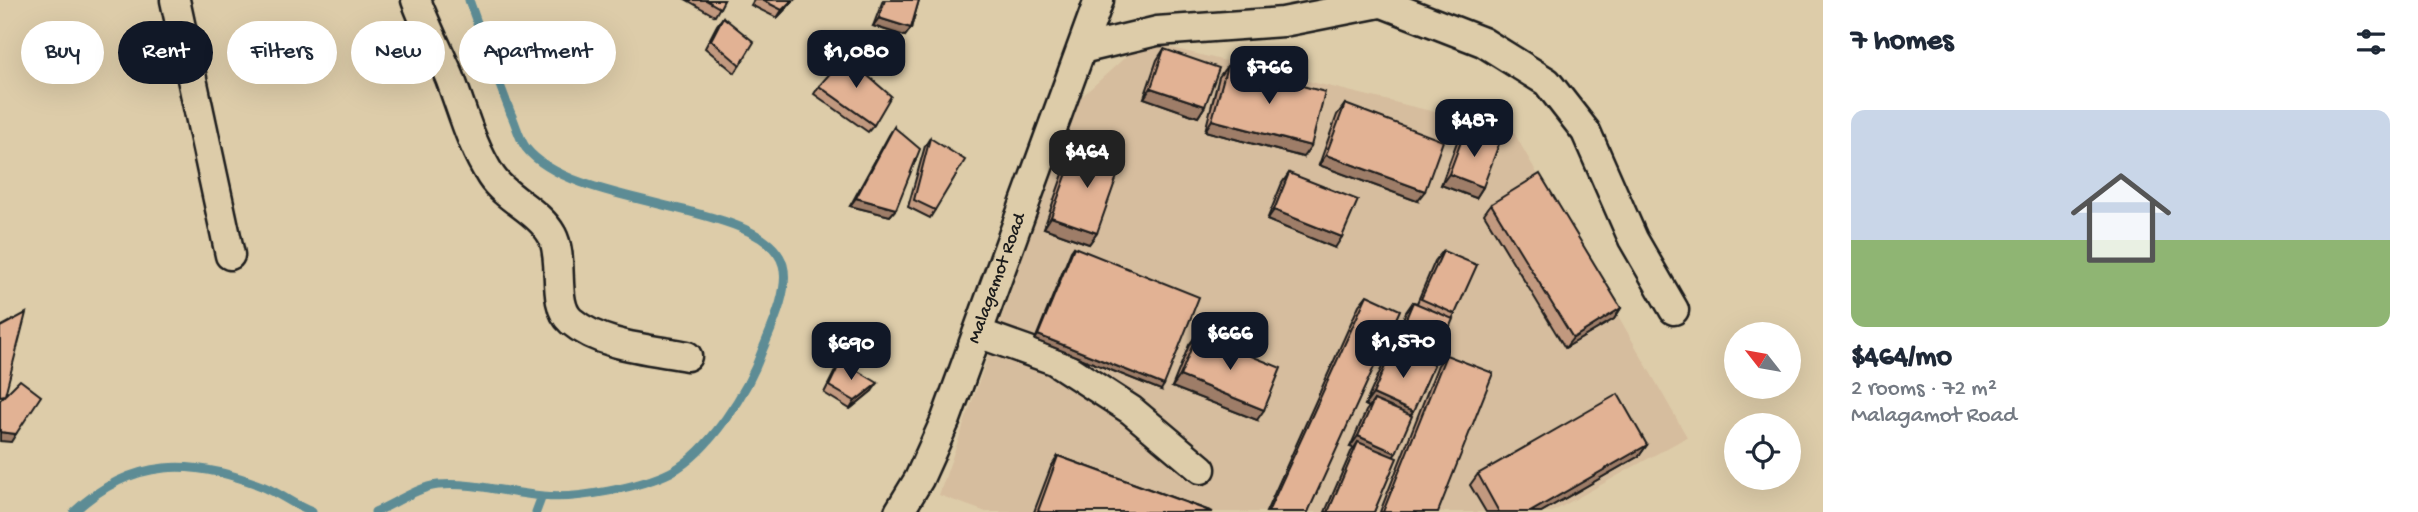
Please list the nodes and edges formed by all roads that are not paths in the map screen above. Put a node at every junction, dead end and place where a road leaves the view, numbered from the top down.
1 (175, 0) edge
2 (416, 0) edge
3 (1390, 2) edge
4 (1097, 6) edge
5 (1082, 49) junction
6 (230, 255) dead end
7 (1674, 310) dead end
8 (978, 333) junction
9 (687, 356) dead end
10 (1201, 469) dead end
11 (899, 512) edge

1 - 6 street
2 - 9 street
3 - 5 street
3 - 7 street
4 - 5 street, Malagamot Road
5 - 8 street, Malagamot Road
8 - 10 street
8 - 11 street, Malagamot Road

